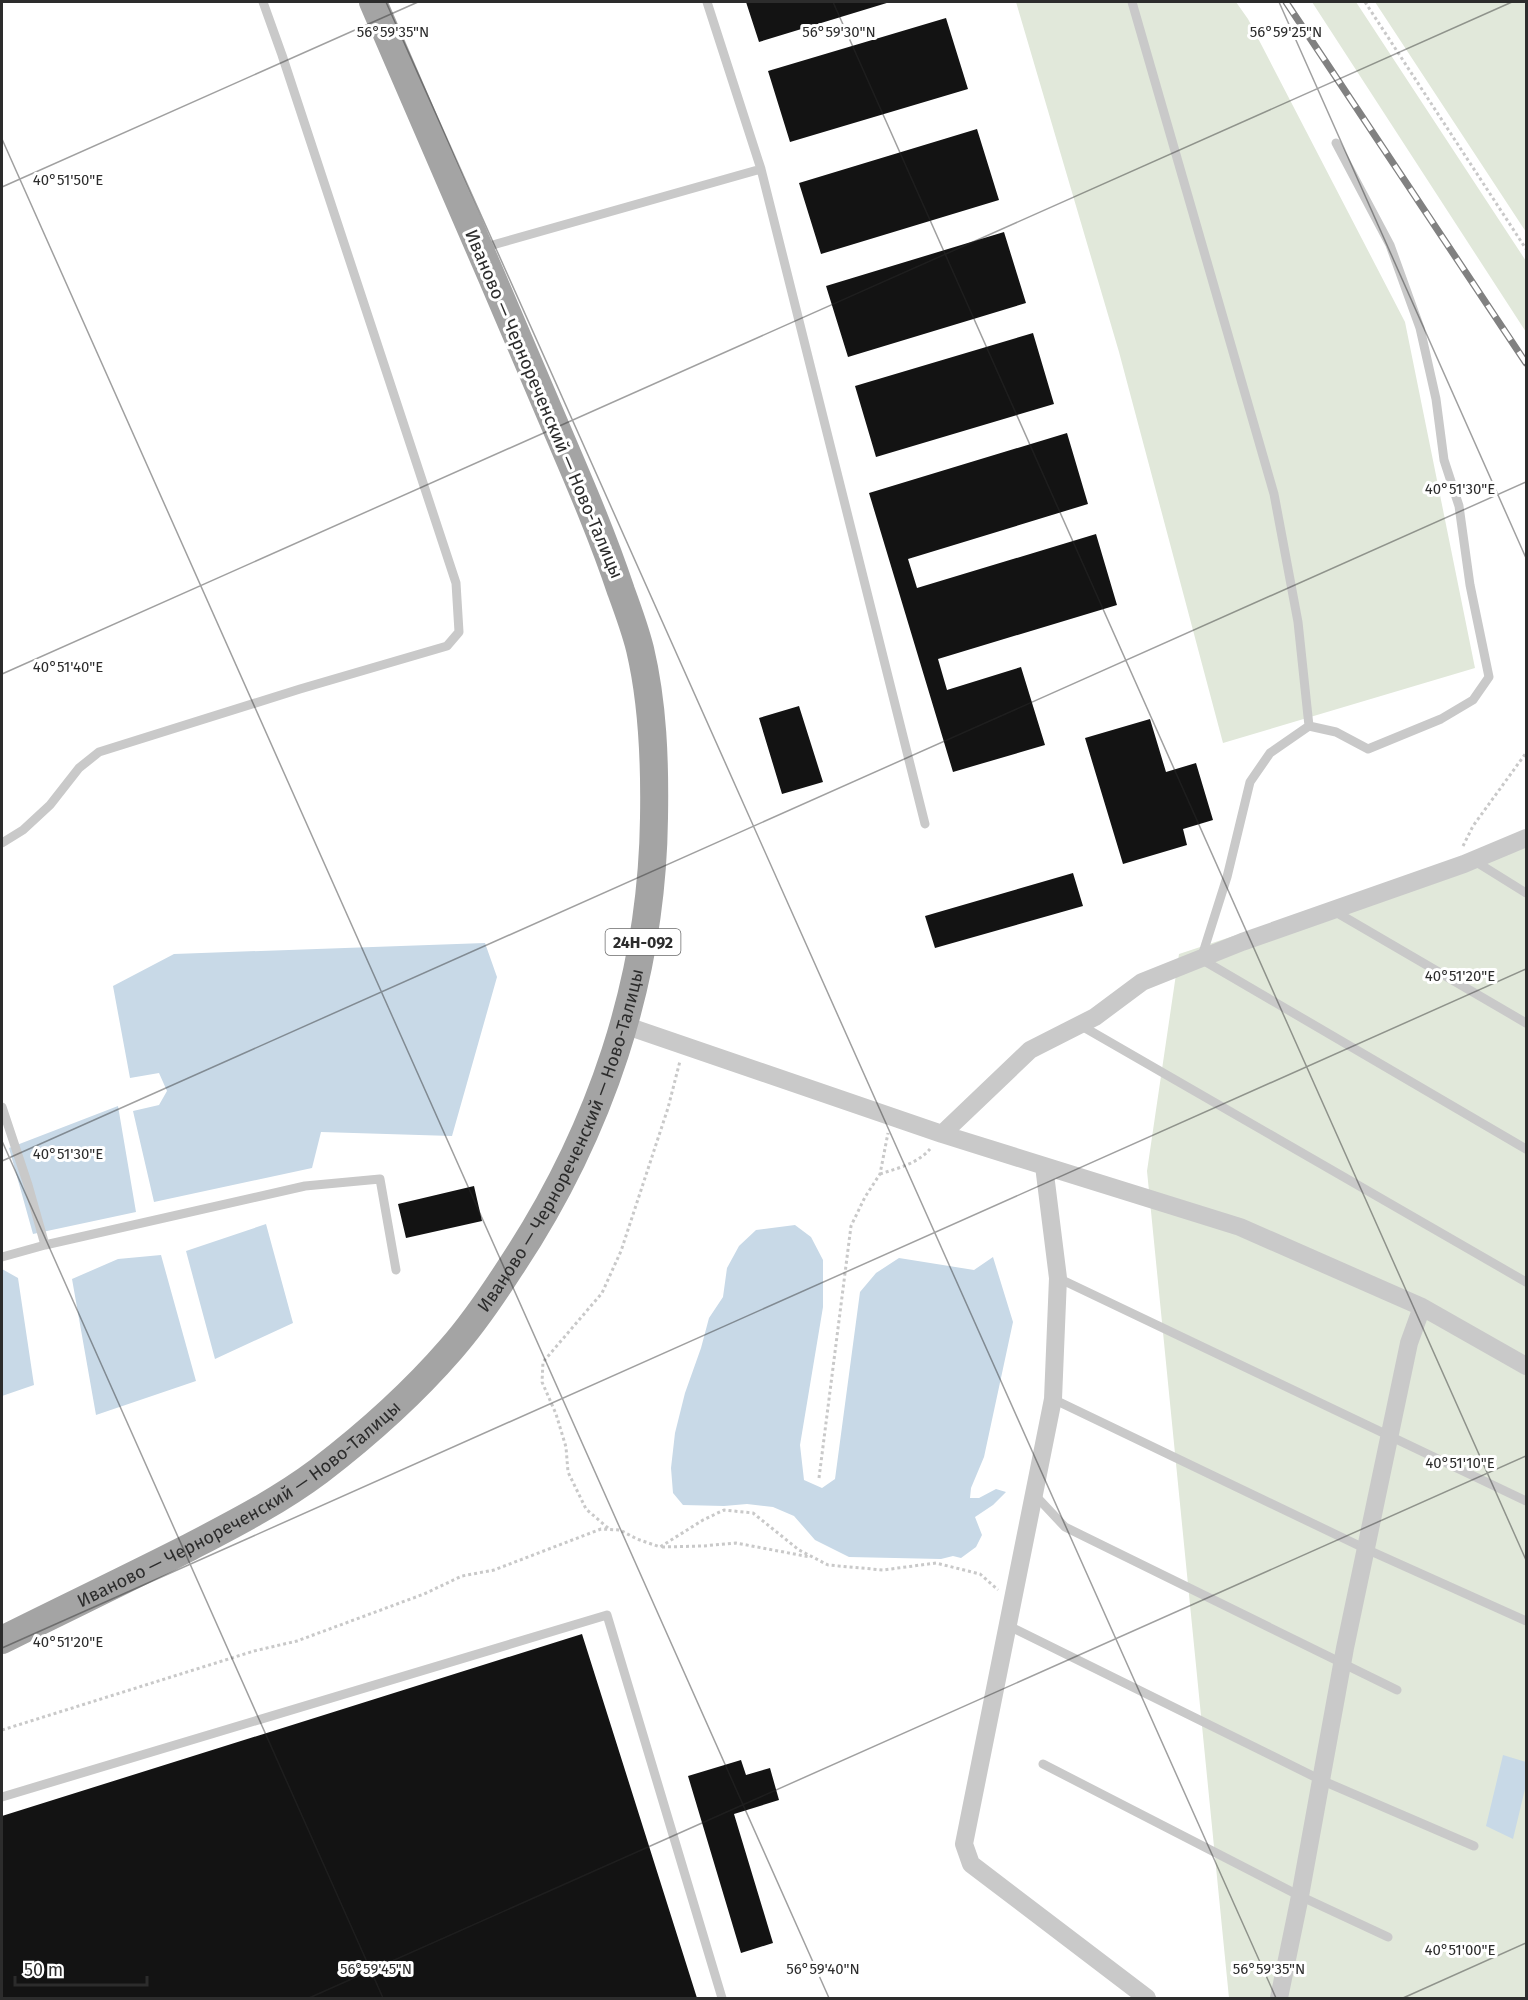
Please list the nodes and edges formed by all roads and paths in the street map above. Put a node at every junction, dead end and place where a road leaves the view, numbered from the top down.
1 (263, 2) edge
2 (373, 2) edge
3 (707, 2) edge
4 (1132, 2) edge
5 (1365, 2) edge
6 (1336, 143) dead end
7 (761, 169) junction
8 (480, 249) junction
9 (1527, 249) edge
10 (1308, 726) junction
11 (1527, 753) edge
12 (926, 824) dead end
13 (1527, 838) edge
14 (2, 843) edge
15 (1473, 860) junction
16 (1451, 868) junction
17 (1527, 893) edge
18 (1332, 910) junction
19 (1201, 958) junction
20 (1527, 1023) edge
21 (624, 1025) junction
22 (1080, 1025) junction
23 (681, 1045) junction
24 (2, 1107) edge
25 (889, 1116) junction
26 (942, 1134) junction
27 (1527, 1149) edge
28 (1044, 1166) junction
29 (880, 1174) junction
30 (45, 1245) junction
31 (2, 1257) edge
32 (396, 1270) dead end
33 (1058, 1278) junction
34 (1527, 1282) edge
35 (1422, 1307) junction
36 (1527, 1366) edge
37 (1053, 1399) junction
38 (1390, 1437) junction
39 (819, 1478) dead end
40 (1034, 1494) junction
41 (1527, 1501) edge
42 (609, 1530) junction
43 (660, 1547) junction
44 (1366, 1549) junction
45 (814, 1558) junction
46 (1008, 1619) junction
47 (1527, 1621) edge
48 (2, 1640) edge
49 (1342, 1665) junction
50 (1397, 1690) dead end
51 (2, 1730) edge
52 (1043, 1764) dead end
53 (1321, 1780) junction
54 (2, 1797) edge
55 (1474, 1846) dead end
56 (1300, 1896) junction
57 (1388, 1937) dead end
58 (722, 1998) edge
59 (1147, 1998) edge
60 (1279, 1998) edge

1 - 14 lane
2 - 8 main road, Иваново — Чернореченский — Ново-Талицы / 24Н-092
3 - 7 lane
4 - 10 lane
5 - 9 path
6 - 10 lane
7 - 8 lane
7 - 12 lane
8 - 21 main road, Иваново — Чернореченский — Ново-Талицы / 24Н-092
10 - 19 lane
11 - 16 path
13 - 15 street
15 - 16 street
15 - 17 lane
16 - 18 street
18 - 19 street
18 - 20 lane
19 - 22 street
19 - 27 lane
21 - 23 street
21 - 48 main road, Иваново — Чернореченский — Ново-Талицы / 24Н-092
22 - 26 street
22 - 34 lane
23 - 25 street
23 - 42 path
24 - 30 lane
25 - 26 street
25 - 29 path
26 - 28 street
26 - 29 path
28 - 33 street
28 - 35 street
29 - 39 path
30 - 31 lane
30 - 32 lane
33 - 37 street
33 - 38 lane
35 - 36 street
35 - 38 street
37 - 40 street
37 - 44 lane
38 - 41 lane
38 - 44 street
40 - 46 street
40 - 49 lane
42 - 43 path
42 - 51 path
43 - 45 path
43 - 45 path
44 - 47 lane
44 - 49 street
45 - 46 path
46 - 53 lane
46 - 59 street
49 - 50 lane
49 - 53 street
52 - 56 lane
53 - 55 lane
53 - 56 street
54 - 58 lane
56 - 57 lane
56 - 60 street

